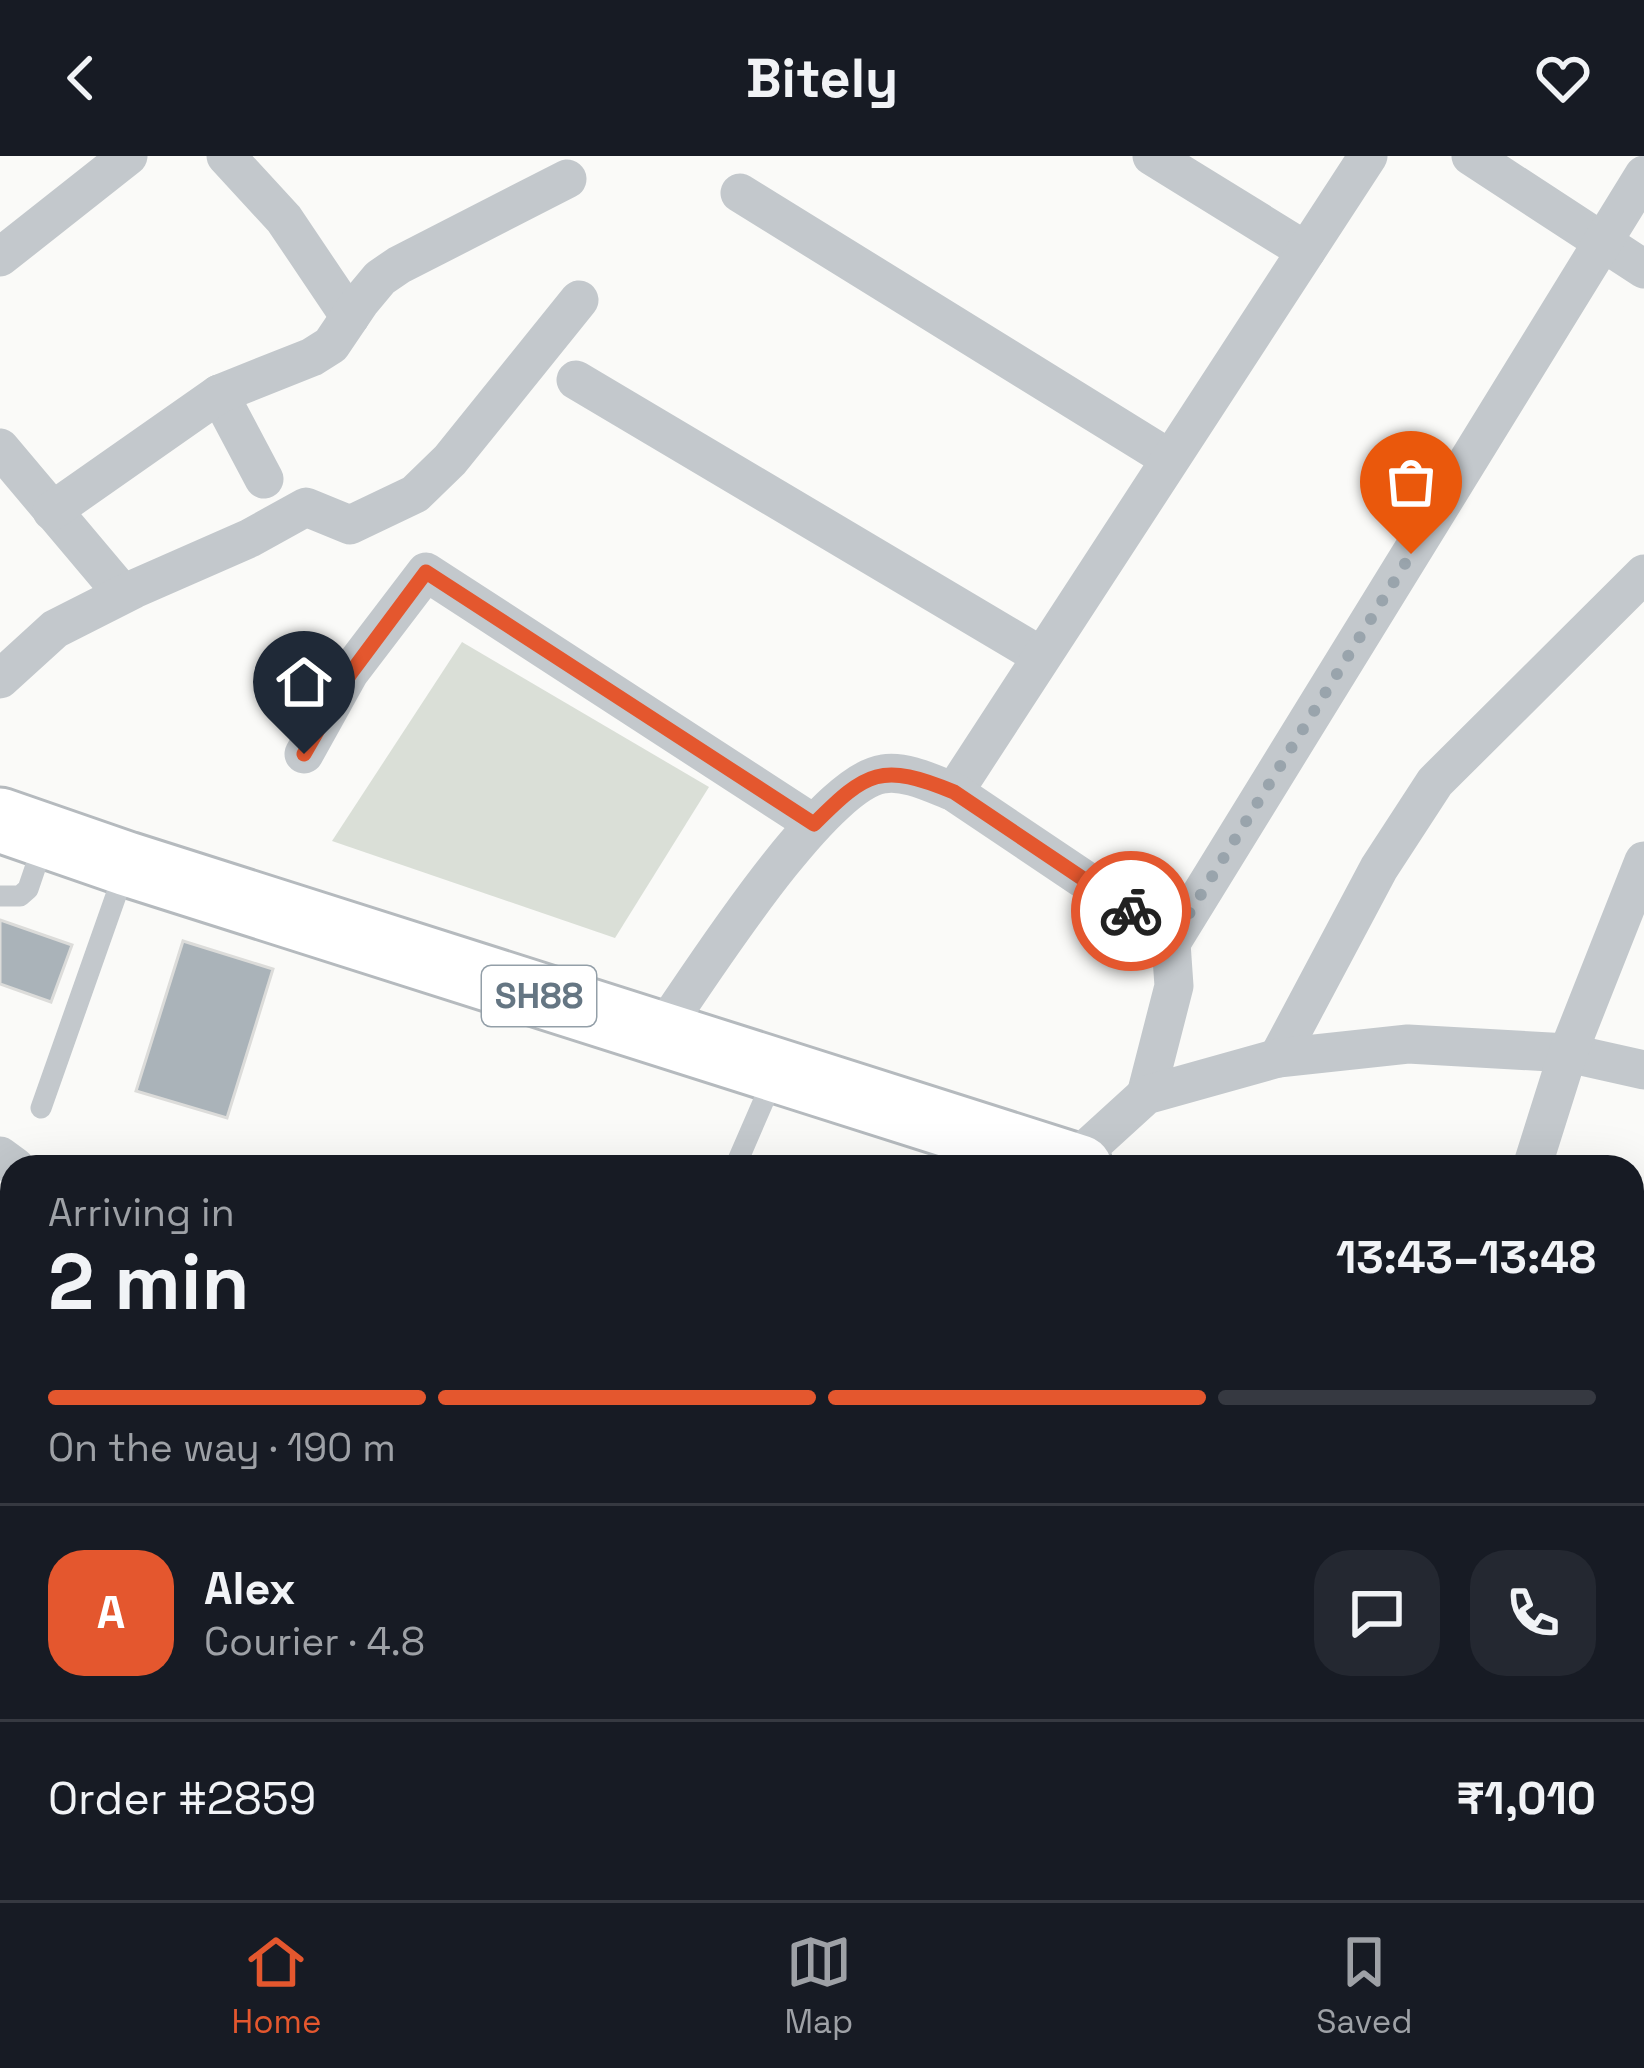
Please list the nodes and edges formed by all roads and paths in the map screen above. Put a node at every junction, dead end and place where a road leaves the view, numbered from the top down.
1 (128, 156) edge
2 (226, 156) edge
3 (1152, 156) edge
4 (1368, 156) edge
5 (1471, 156) edge
6 (1644, 175) edge
7 (567, 179) dead end
8 (740, 193) dead end
9 (1603, 242) junction
10 (1306, 251) junction
11 (0, 257) edge
12 (1644, 269) edge
13 (579, 300) dead end
14 (350, 317) junction
15 (576, 380) dead end
16 (219, 394) junction
17 (0, 448) edge
18 (1170, 460) junction
19 (265, 479) dead end
20 (52, 511) junction
21 (1644, 574) edge
22 (123, 594) junction
23 (1041, 656) junction
24 (0, 679) edge
25 (304, 754) dead end
26 (954, 792) junction
27 (814, 824) junction
28 (23, 828) edge
29 (1644, 861) edge
30 (127, 864) junction
31 (0, 896) edge
32 (1171, 943) junction
33 (658, 1035) junction
34 (1568, 1053) junction
35 (1278, 1058) junction
36 (1644, 1070) edge
37 (777, 1071) junction
38 (1146, 1095) junction
39 (41, 1108) dead end
40 (740, 1155) edge
41 (1038, 1155) edge
42 (1083, 1155) edge
43 (1536, 1155) edge

1 - 11 street
2 - 14 street
3 - 10 street
4 - 10 street
5 - 9 street
6 - 9 street
7 - 14 street
8 - 18 street
9 - 12 street
9 - 32 street
10 - 18 street
13 - 22 street
14 - 16 street
15 - 23 street
16 - 19 street
16 - 20 street
17 - 20 street
18 - 23 street
20 - 22 street
21 - 35 street
22 - 24 street
23 - 26 street
25 - 27 street
26 - 27 street
26 - 32 street
27 - 33 street
28 - 30 main road, SH88
28 - 31 lane
29 - 34 street
30 - 33 main road, SH88
30 - 39 lane
32 - 38 street
33 - 37 main road, SH88
34 - 35 street
34 - 36 street
34 - 43 street
35 - 38 street
37 - 40 lane
37 - 41 main road, SH88
38 - 42 street

